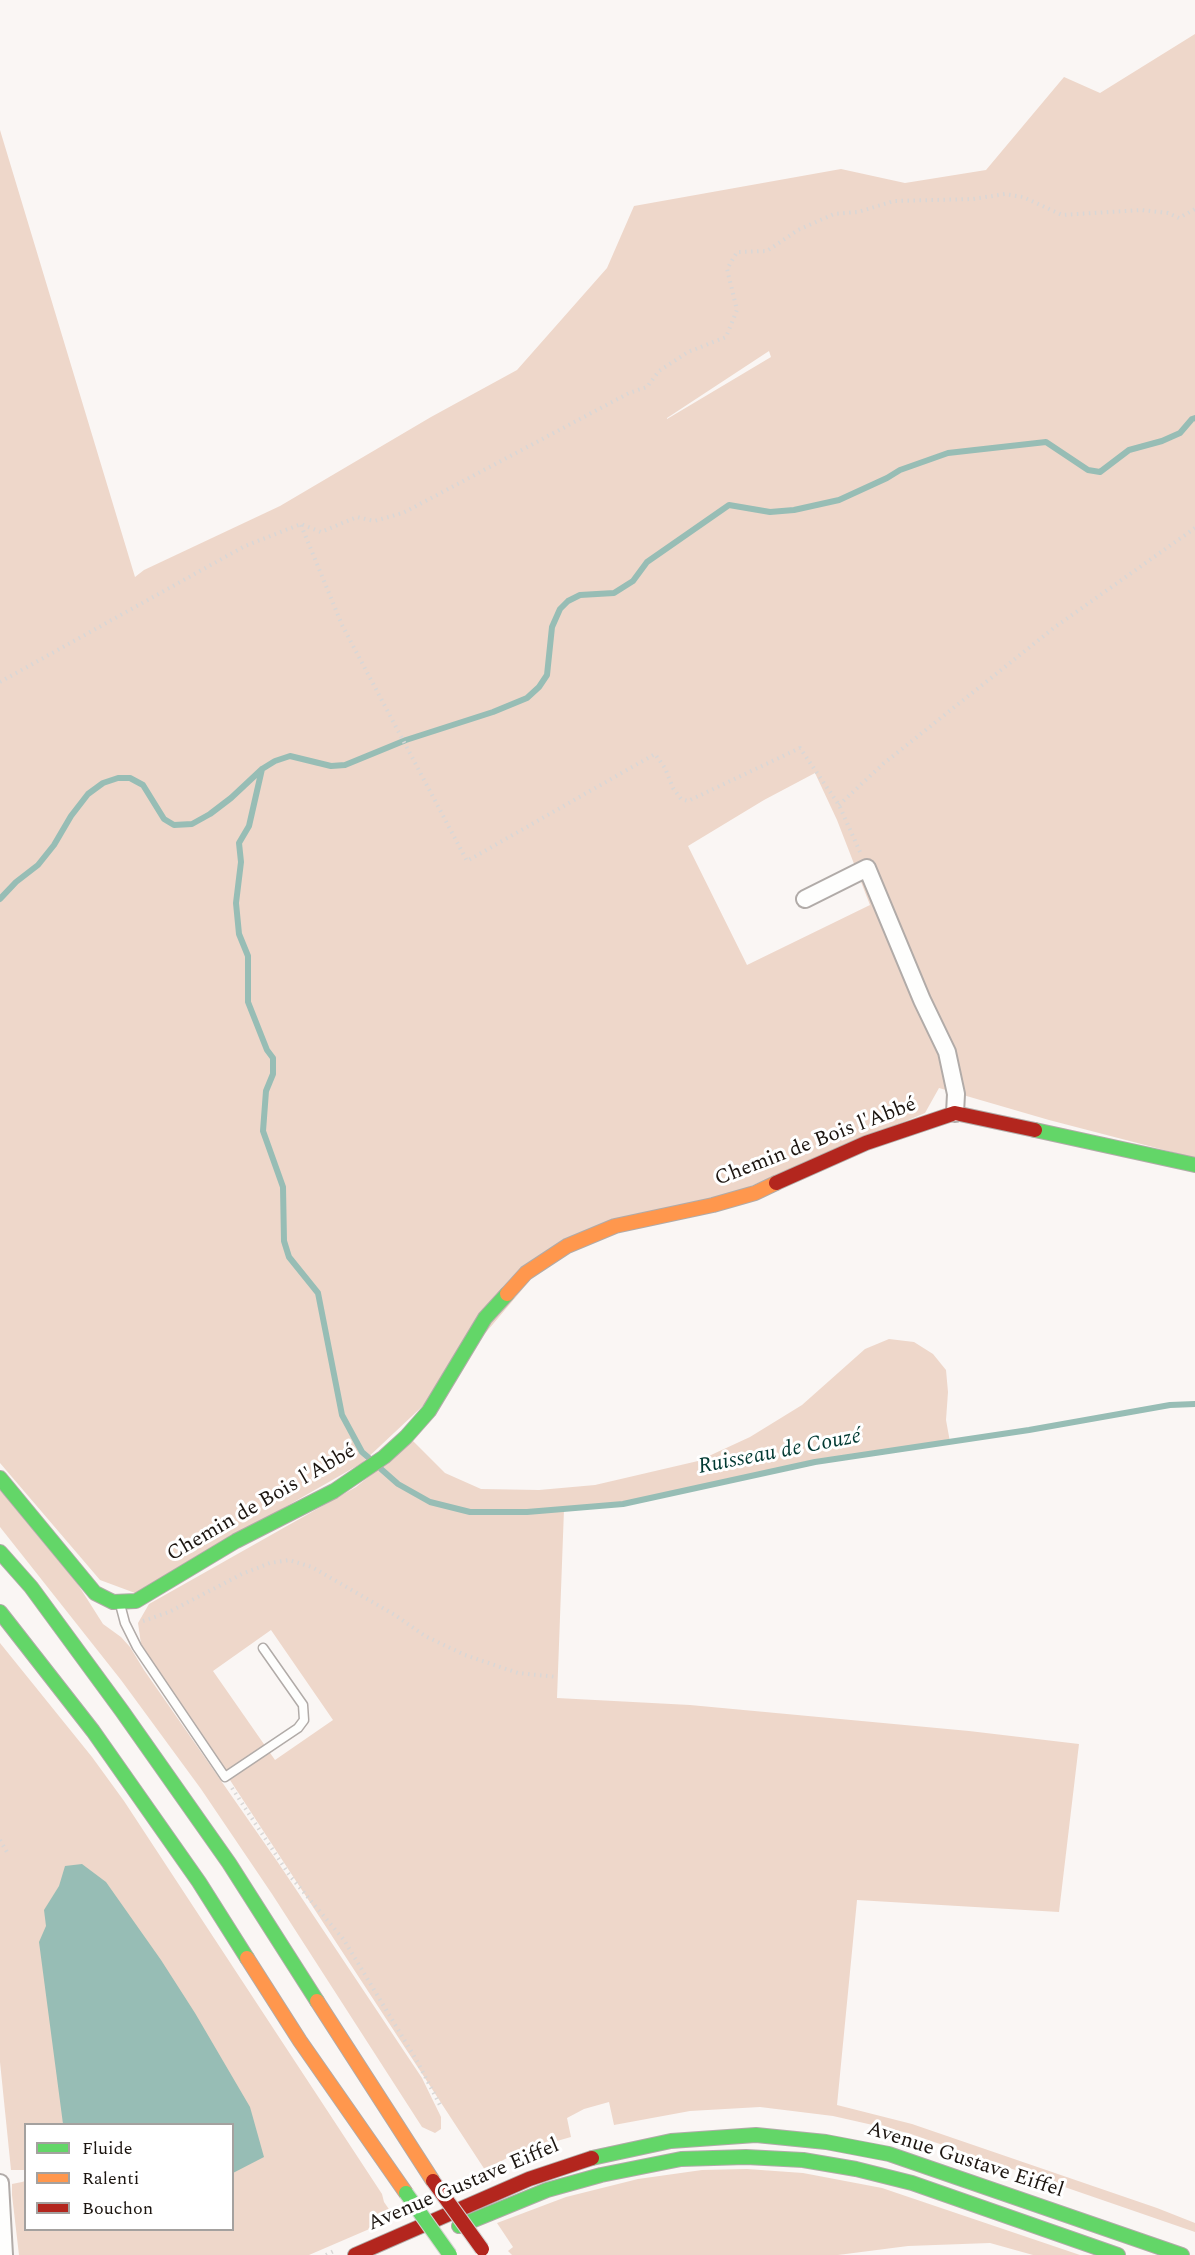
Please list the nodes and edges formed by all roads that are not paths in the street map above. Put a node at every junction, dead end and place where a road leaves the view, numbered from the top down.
1 (805, 899) dead end
2 (955, 1113) junction
3 (1195, 1165) edge
4 (0, 1478) edge
5 (0, 1552) edge
6 (120, 1603) junction
7 (0, 1612) edge
8 (263, 1648) dead end
9 (0, 2183) edge
10 (4, 2235) junction
11 (426, 2240) dead end
12 (485, 2252) edge
13 (4, 2255) edge
14 (10, 2255) edge
15 (355, 2255) edge
16 (450, 2255) edge
17 (1118, 2255) edge
18 (1182, 2255) edge

1 - 2 street
2 - 3 main road
2 - 6 main road, Chemin de Bois l'Abbé
4 - 6 main road
5 - 12 main road, bridge
6 - 8 lane
7 - 16 main road, bridge
9 - 10 street
10 - 13 street
10 - 14 street
11 - 17 main road, Avenue Gustave Eiffel
15 - 18 main road, Avenue Gustave Eiffel

